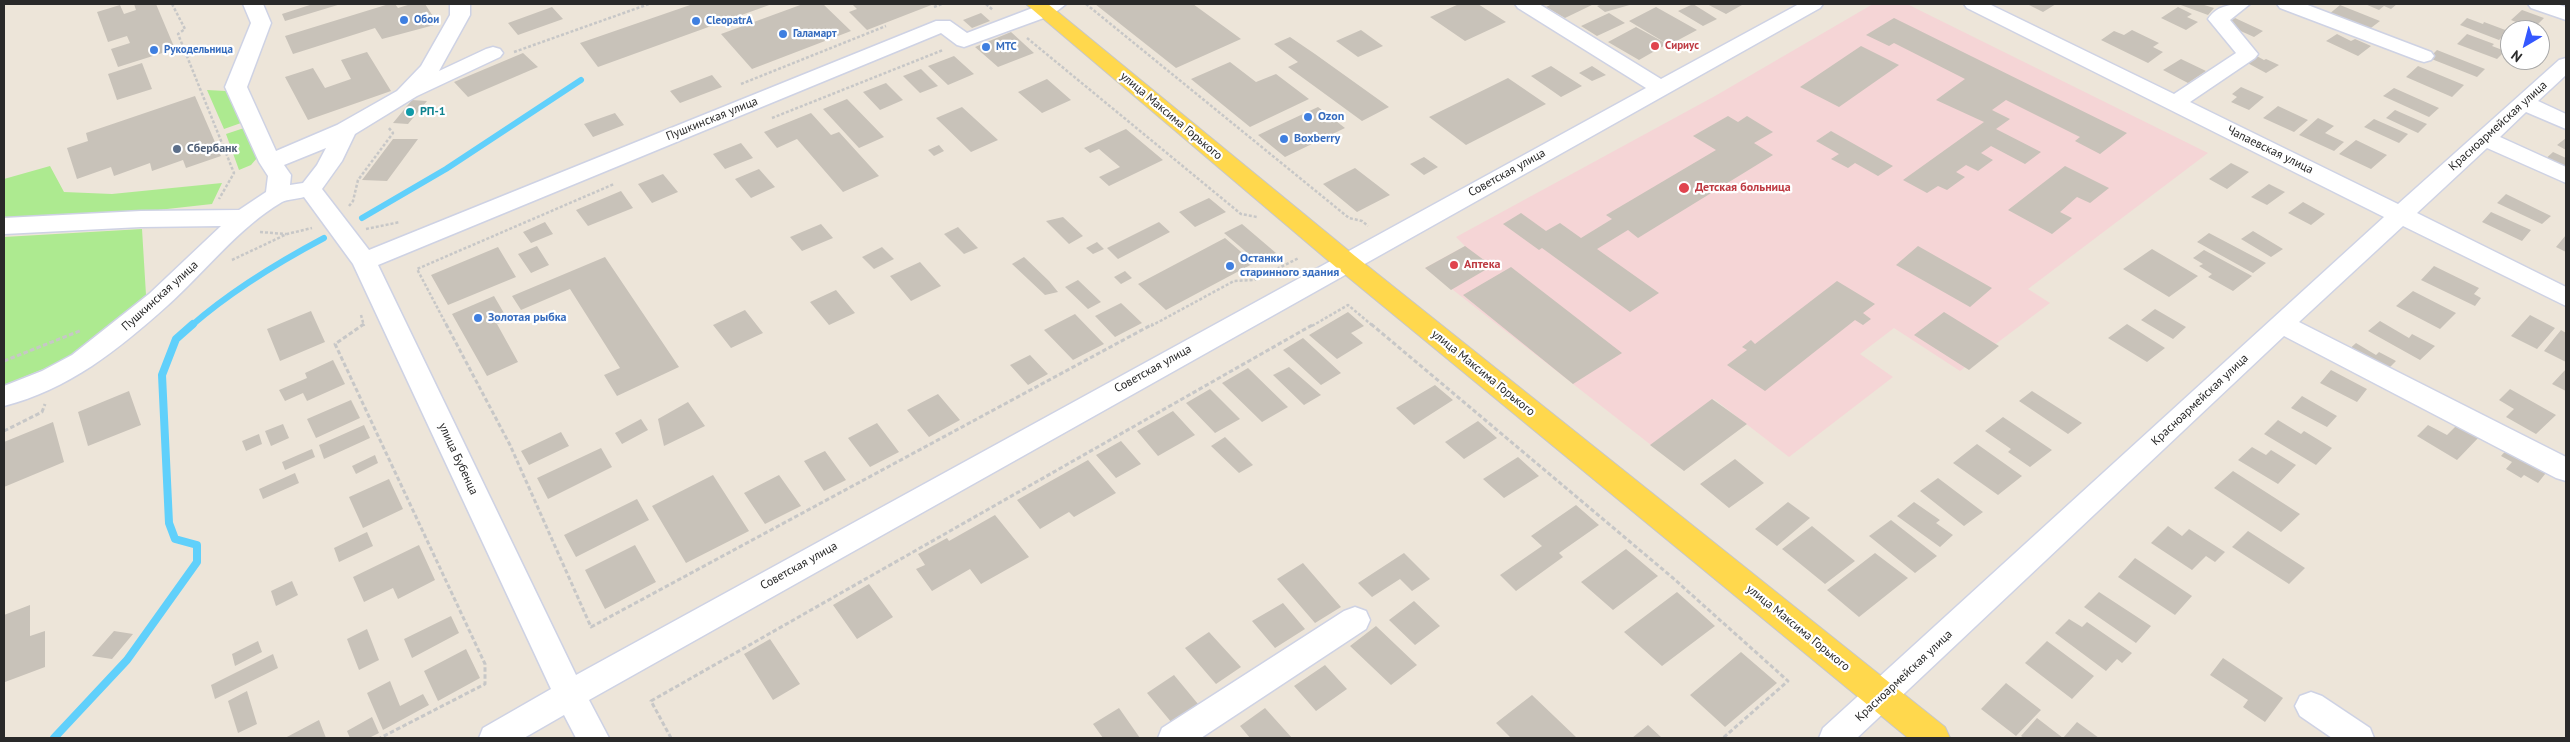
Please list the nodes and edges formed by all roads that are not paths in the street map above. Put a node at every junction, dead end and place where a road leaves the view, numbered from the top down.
1 (253, 4) edge
2 (460, 4) edge
3 (1525, 4) edge
4 (1813, 4) edge
5 (1974, 4) edge
6 (2240, 4) edge
7 (2538, 4) edge
8 (2293, 5) edge
9 (1046, 6) edge
10 (2566, 14) edge
11 (1010, 24) joint
12 (964, 41) joint
13 (493, 54) road end
14 (2424, 56) dead end
15 (2566, 64) edge
16 (1661, 88) junction
17 (405, 96) junction
18 (2175, 103) junction
19 (2523, 103) junction
20 (2566, 122) edge
21 (344, 130) junction
22 (2484, 138) junction
23 (270, 162) junction
24 (2566, 176) edge
25 (310, 189) junction
26 (277, 195) junction
27 (2401, 215) junction
28 (249, 225) junction
29 (4, 226) edge
30 (364, 261) junction
31 (1346, 262) junction
32 (2566, 296) edge
33 (2281, 324) junction
34 (4, 396) edge
35 (2566, 470) edge
36 (1356, 620) dead end
37 (570, 694) junction
38 (1882, 697) junction
39 (2311, 706) dead end
40 (495, 738) edge
41 (594, 738) edge
42 (1174, 738) edge
43 (1835, 738) edge
44 (1933, 738) edge
45 (2358, 738) edge

1 - 23 street
2 - 17 street
3 - 16 street
4 - 16 street, Советская улица
5 - 18 street, Чапаевская улица
6 - 18 street
7 - 10 street
8 - 14 street
9 - 11 street
9 - 31 main road, улица Максима Горького
11 - 12 street
12 - 30 street, Пушкинская улица
13 - 17 street
15 - 19 street, Красноармейская улица
16 - 31 street, Советская улица
17 - 21 street
18 - 27 street, Чапаевская улица
19 - 20 street
19 - 22 street, Красноармейская улица
21 - 23 street
21 - 25 street
22 - 24 street
22 - 27 street, Красноармейская улица
23 - 26 street
25 - 26 street, Пушкинская улица
25 - 30 street, улица Бубенца
26 - 28 street, Пушкинская улица
27 - 32 street, Чапаевская улица
27 - 33 street, Красноармейская улица
28 - 29 street
28 - 34 street, Пушкинская улица
30 - 37 street, улица Бубенца
31 - 37 street, Советская улица
31 - 38 main road, улица Максима Горького
33 - 35 street
33 - 38 street, Красноармейская улица
36 - 42 street
37 - 40 street, Советская улица
37 - 41 street, улица Бубенца
38 - 43 street, Красноармейская улица
38 - 44 main road, улица Максима Горького
39 - 45 street

